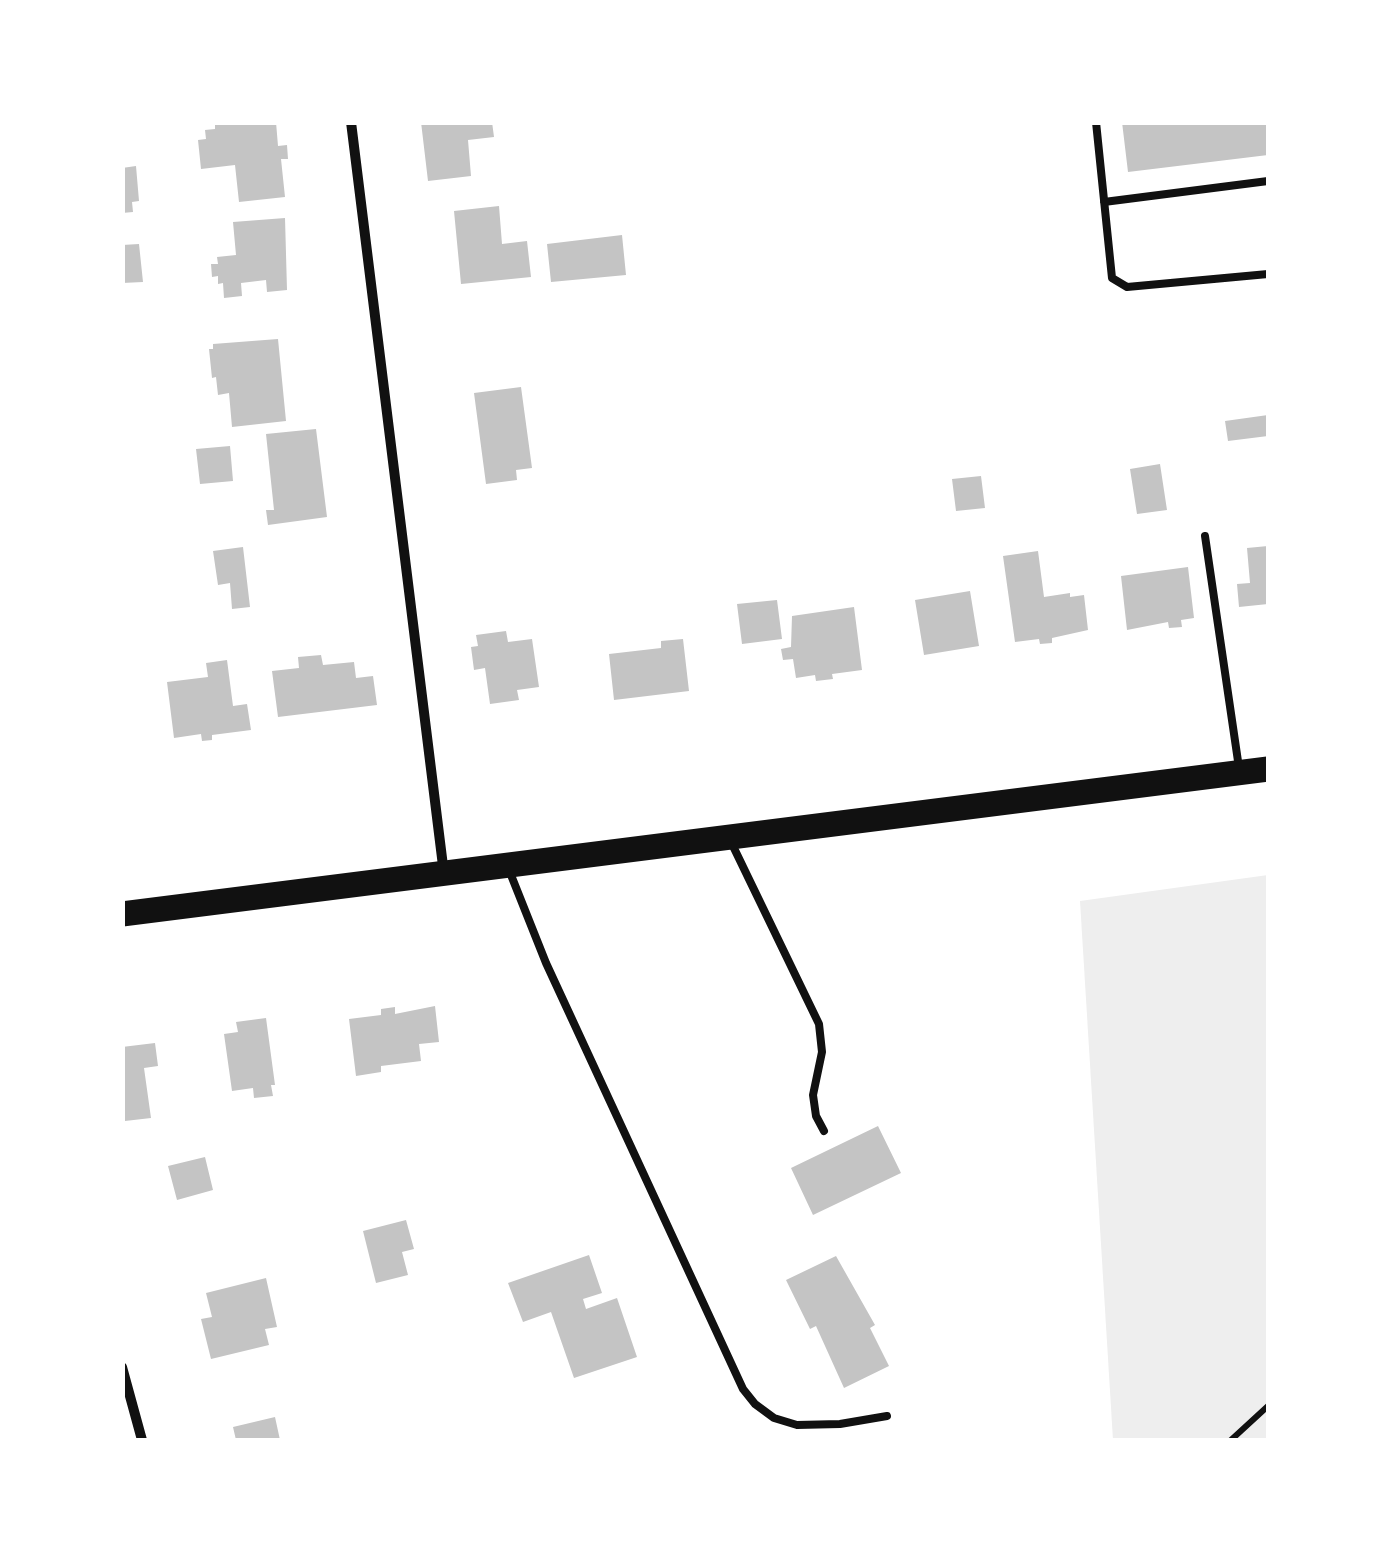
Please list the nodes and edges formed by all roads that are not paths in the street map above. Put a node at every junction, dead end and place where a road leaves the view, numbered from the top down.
1 (351, 122) edge
2 (1096, 122) edge
3 (1268, 181) edge
4 (1104, 202) junction
5 (1268, 274) edge
6 (1205, 536) dead end
7 (1268, 769) edge
8 (1240, 773) junction
9 (729, 838) junction
10 (508, 866) junction
11 (444, 875) junction
12 (122, 914) edge
13 (824, 1130) dead end
14 (122, 1367) edge
15 (887, 1416) dead end
16 (142, 1440) edge

1 - 11 street
2 - 4 lane
3 - 4 lane
4 - 5 lane
6 - 8 lane
7 - 8 main road
8 - 9 main road
9 - 10 main road
9 - 13 lane
10 - 11 main road
10 - 15 lane
11 - 12 main road
14 - 16 street

